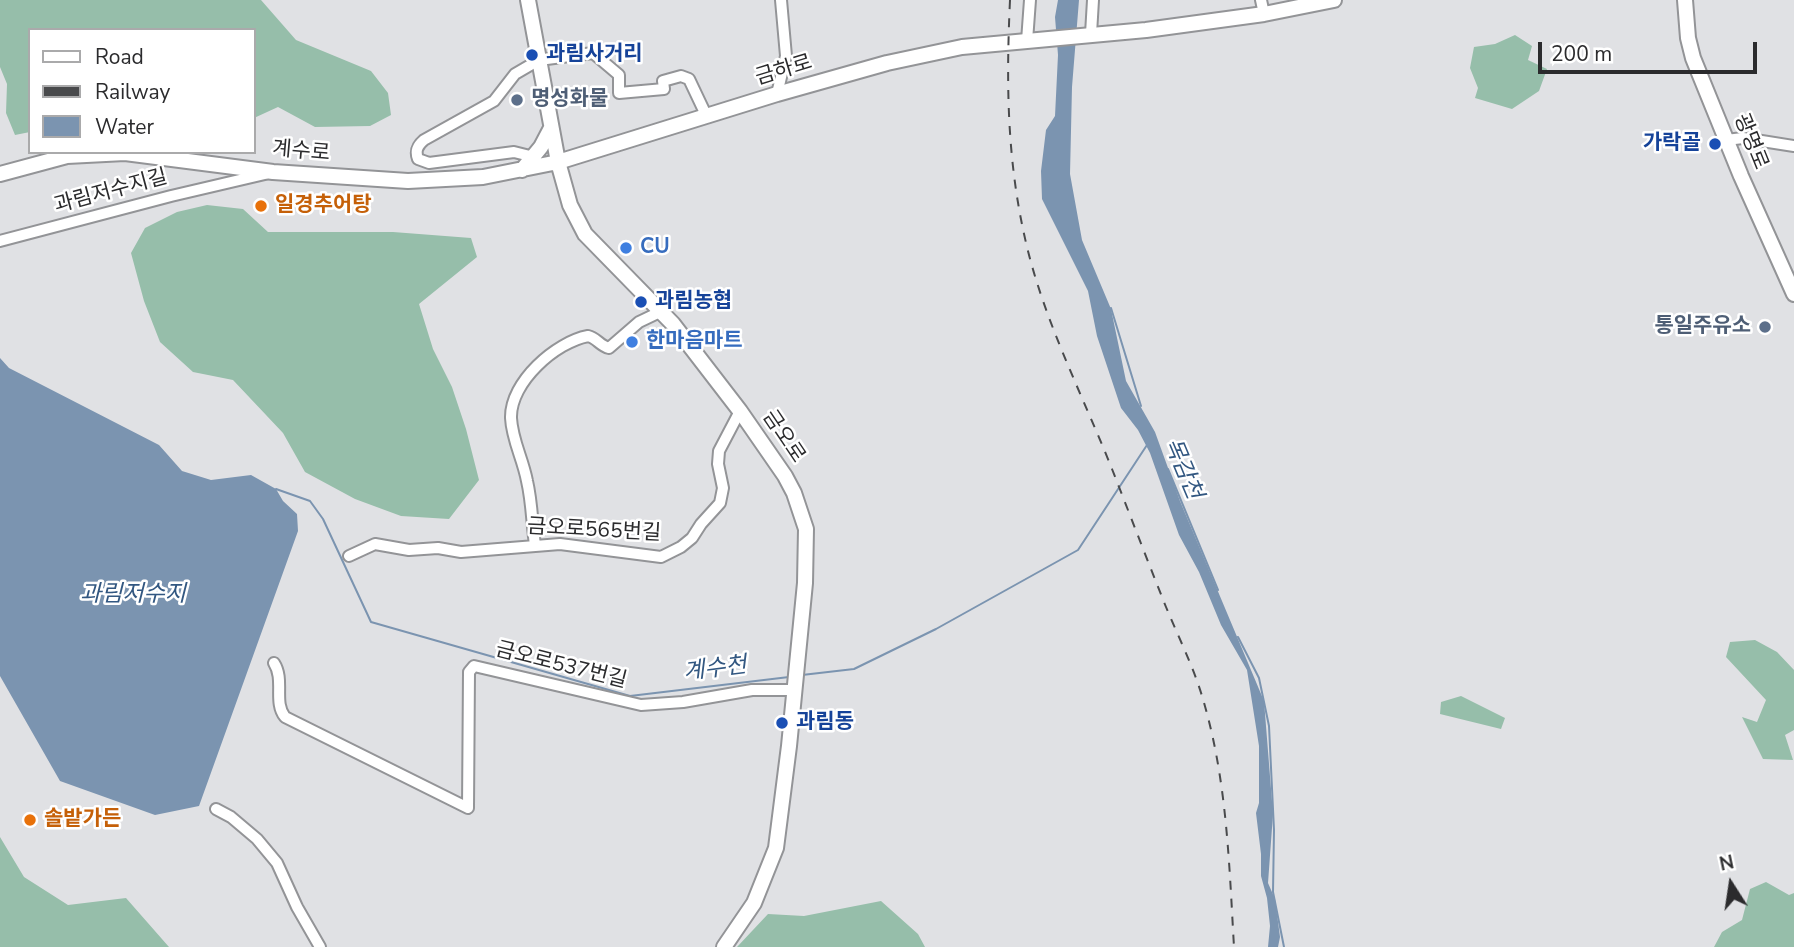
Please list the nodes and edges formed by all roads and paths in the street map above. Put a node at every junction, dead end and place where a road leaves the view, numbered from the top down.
1 (528, 0) edge
2 (781, 0) edge
3 (1030, 0) edge
4 (1093, 0) edge
5 (1334, 0) edge
6 (1685, 0) edge
7 (1262, 7) edge
8 (1091, 34) junction
9 (1027, 41) junction
10 (539, 60) junction
11 (777, 94) junction
12 (707, 117) junction
13 (551, 128) junction
14 (1726, 140) junction
15 (1794, 146) edge
16 (106, 154) edge
17 (133, 154) edge
18 (534, 157) junction
19 (558, 162) junction
20 (522, 170) junction
21 (273, 172) junction
22 (0, 174) edge
23 (0, 241) edge
24 (1794, 294) edge
25 (662, 311) junction
26 (740, 411) junction
27 (535, 545) junction
28 (348, 556) dead end
29 (274, 663) dead end
30 (793, 688) junction
31 (216, 809) dead end
32 (320, 947) edge
33 (724, 947) edge

1 - 10 main road, 금오로
2 - 11 street
3 - 9 street
4 - 8 street
5 - 7 main road
6 - 14 main road, 광명로
7 - 8 main road
8 - 9 main road, 금하로
9 - 11 main road, 금하로
10 - 12 street
10 - 13 main road, 금오로
10 - 18 street
11 - 12 main road, 금하로
12 - 19 main road, 금하로
13 - 18 main road
13 - 19 main road, 금오로
14 - 15 street
14 - 24 main road, 광명로
16 - 22 main road, 계수로
17 - 21 main road, 계수로
18 - 20 main road
19 - 20 main road, 계수로
19 - 25 main road, 금오로
20 - 21 main road, 계수로
21 - 23 street, 과림저수지길
25 - 26 main road, 금오로
25 - 27 street
26 - 27 street, 금오로565번길
26 - 30 main road, 금오로
27 - 28 street, 금오로565번길
29 - 30 street, 금오로537번길
30 - 33 main road, 금오로
31 - 32 street

